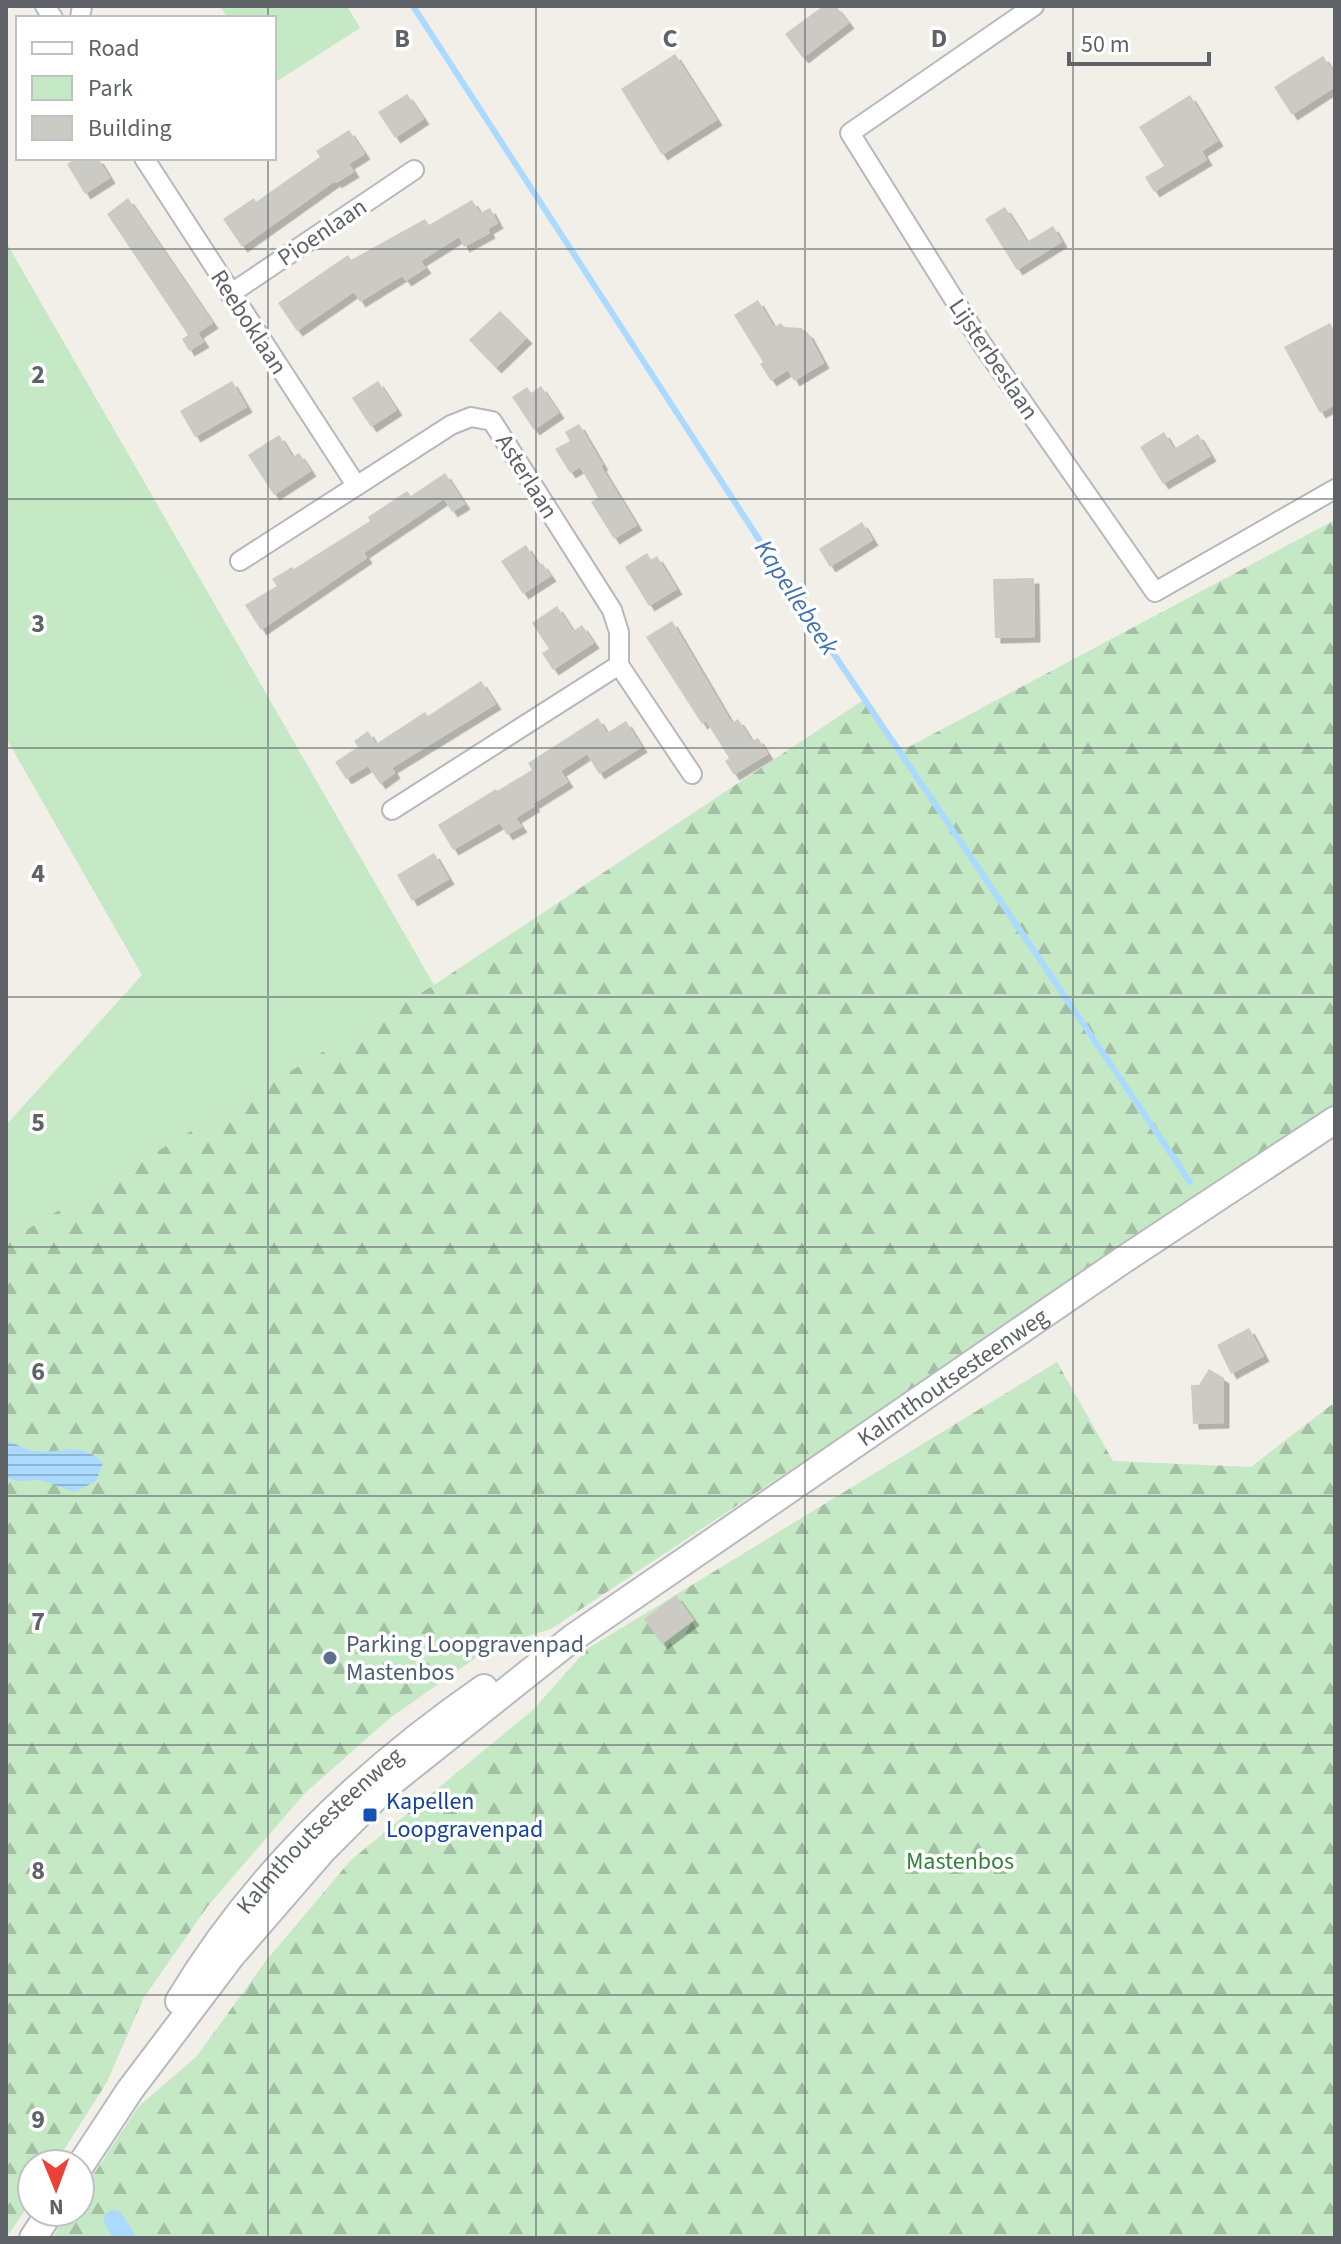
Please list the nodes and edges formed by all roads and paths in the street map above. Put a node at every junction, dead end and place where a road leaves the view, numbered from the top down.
1 (1034, 6) edge
2 (145, 160) edge
3 (414, 170) dead end
4 (230, 294) junction
5 (356, 485) junction
6 (1335, 489) edge
7 (240, 561) dead end
8 (619, 665) junction
9 (692, 774) dead end
10 (392, 810) dead end
11 (1335, 1120) edge
12 (92, 2148) edge

1 - 6 street, Lijsterbeslaan
2 - 4 street, Reeboklaan
3 - 4 street, Pioenlaan
4 - 5 street, Reeboklaan
5 - 7 street, Asterlaan
5 - 8 street, Asterlaan
8 - 9 street
8 - 10 street
11 - 12 main road, Kalmthoutsesteenweg

